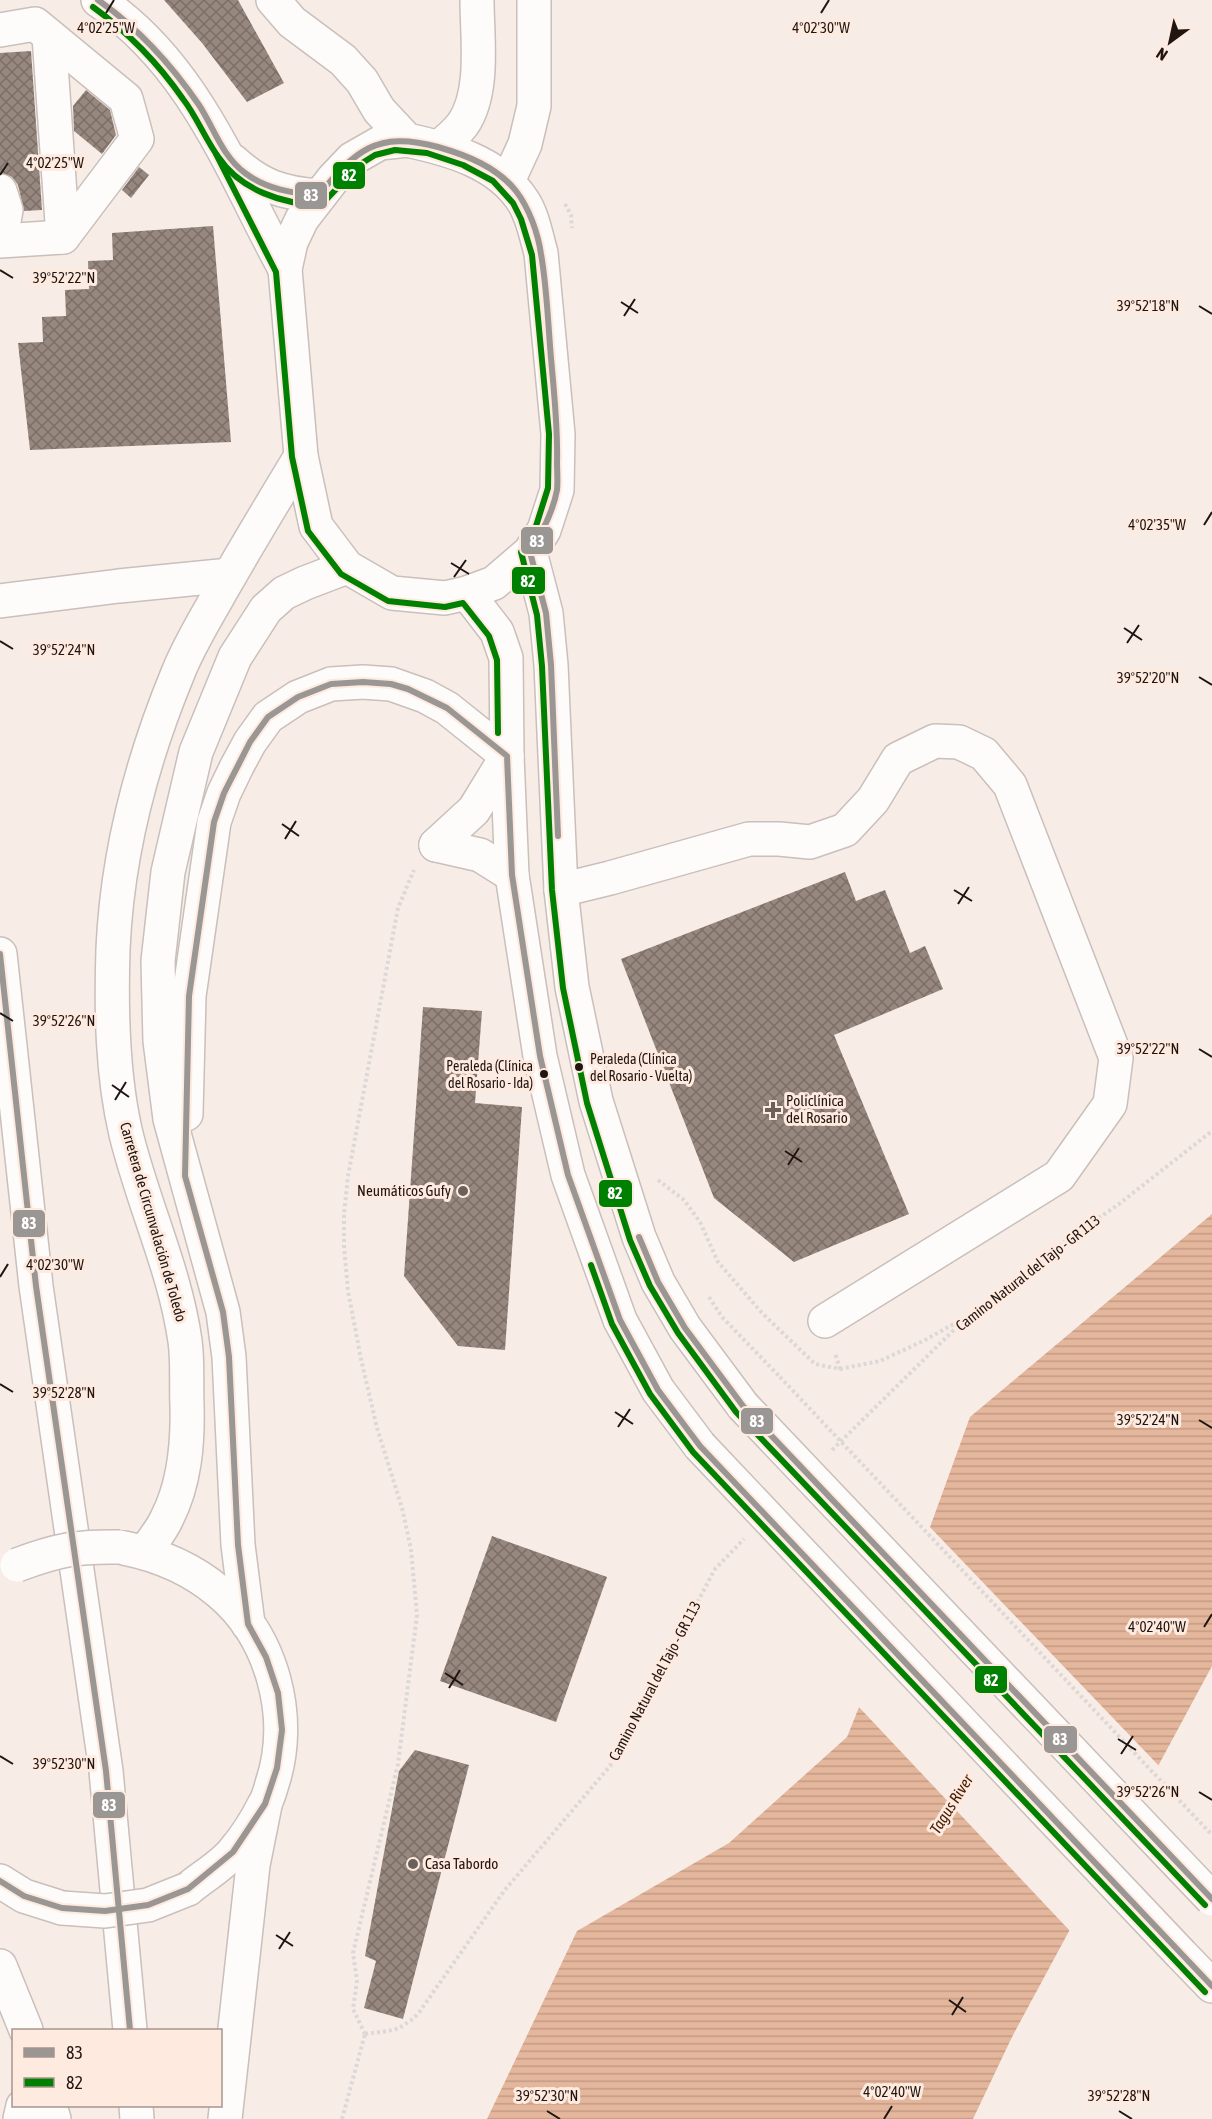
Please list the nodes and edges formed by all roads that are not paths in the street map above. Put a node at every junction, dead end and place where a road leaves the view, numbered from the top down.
1 (98, 0) edge
2 (273, 0) edge
3 (477, 0) edge
4 (534, 0) edge
5 (0, 30) edge
6 (49, 36) junction
7 (407, 140) junction
8 (439, 147) junction
9 (227, 155) junction
10 (508, 181) junction
11 (0, 191) edge
12 (318, 196) junction
13 (0, 230) edge
14 (63, 237) junction
15 (0, 241) edge
16 (285, 269) junction
17 (301, 456) junction
18 (530, 552) junction
19 (347, 567) junction
20 (230, 575) junction
21 (467, 593) junction
22 (0, 602) edge
23 (507, 756) junction
24 (512, 875) junction
25 (561, 890) junction
26 (0, 954) edge
27 (185, 1176) junction
28 (825, 1321) road end
29 (133, 1550) junction
30 (8, 1570) edge
31 (248, 1624) junction
32 (265, 1804) junction
33 (0, 1881) edge
34 (1212, 1899) edge
35 (0, 1966) edge
36 (1212, 1986) edge
37 (24, 2027) edge
38 (130, 2029) edge
39 (225, 2119) edge

1 - 9 main road
2 - 7 main road
3 - 8 main road
4 - 10 main road
5 - 6 main road
6 - 14 main road
6 - 14 main road
7 - 8 main road
7 - 12 main road
8 - 10 main road
9 - 12 main road
9 - 16 main road
10 - 18 main road
11 - 13 main road
12 - 16 main road
14 - 15 main road
16 - 17 main road
17 - 19 main road
17 - 20 main road, Carretera de Circunvalación de Toledo
18 - 21 main road
18 - 25 main road
19 - 21 main road
19 - 27 main road
20 - 22 main road
20 - 29 main road, Carretera de Circunvalación de Toledo
21 - 23 main road
23 - 24 main road
23 - 24 main road
23 - 27 main road
24 - 36 main road, bridge
25 - 28 main road
25 - 34 main road, bridge
26 - 38 main road
27 - 31 main road
29 - 30 main road, bridge
29 - 31 main road
31 - 32 main road
32 - 33 main road, bridge
32 - 39 main road
35 - 37 main road

